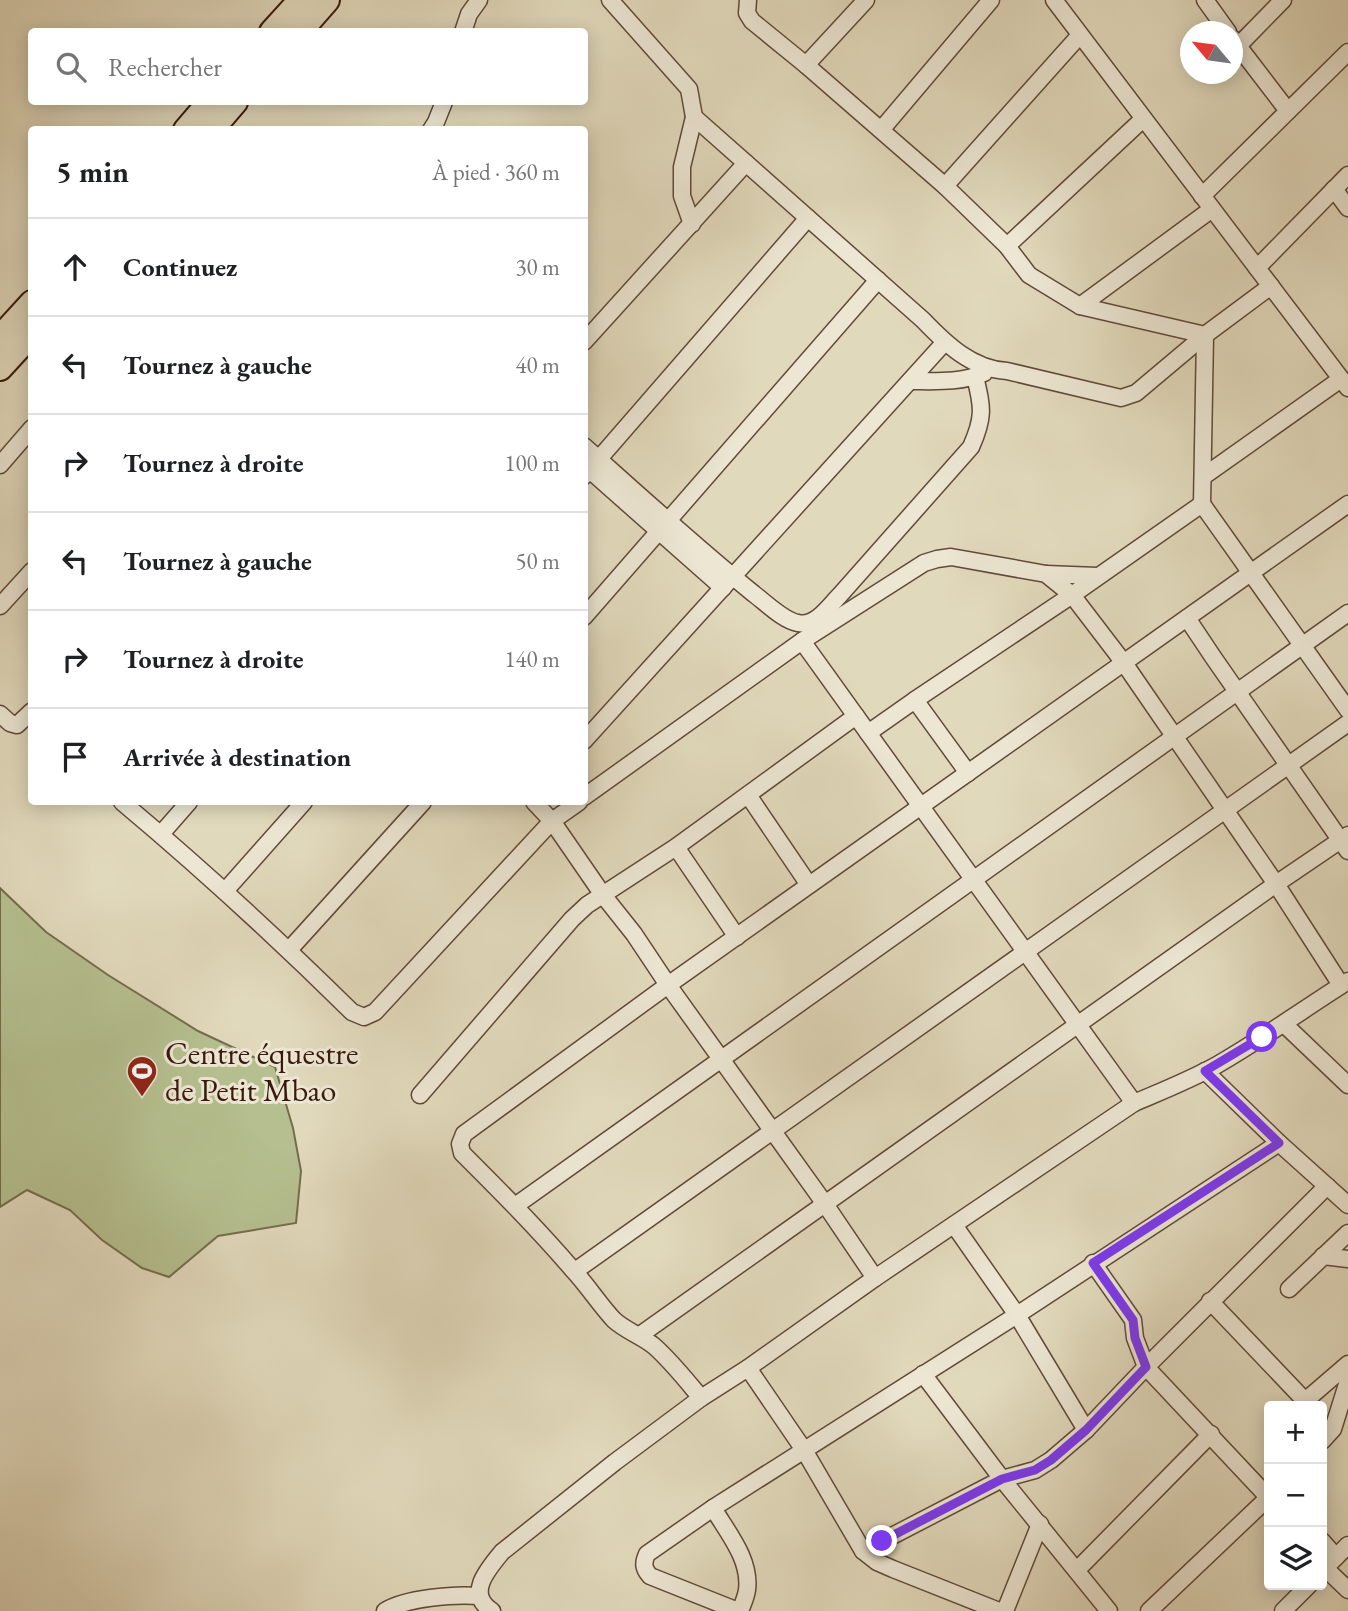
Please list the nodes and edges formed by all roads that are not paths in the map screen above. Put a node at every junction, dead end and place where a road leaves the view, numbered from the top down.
1 (301, 0) edge
2 (327, 0) edge
3 (479, 0) edge
4 (610, 0) edge
5 (748, 0) edge
6 (866, 0) edge
7 (991, 0) edge
8 (1054, 0) edge
9 (1205, 0) edge
10 (1283, 0) edge
11 (1220, 21) edge
12 (276, 28) edge
13 (302, 28) edge
14 (464, 28) edge
15 (1080, 35) junction
16 (1243, 36) edge
17 (1243, 51) edge
18 (1348, 52) edge
19 (806, 65) junction
20 (207, 105) edge
21 (232, 105) edge
22 (442, 105) edge
23 (1288, 111) junction
24 (694, 117) junction
25 (1143, 119) junction
26 (189, 126) edge
27 (214, 126) edge
28 (432, 126) edge
29 (881, 130) junction
30 (747, 163) junction
31 (1348, 175) edge
32 (945, 186) junction
33 (1334, 189) junction
34 (1207, 203) junction
35 (1348, 208) edge
36 (807, 218) junction
37 (692, 224) junction
38 (1007, 246) junction
39 (1257, 268) junction
40 (878, 280) junction
41 (1271, 286) junction
42 (1080, 306) junction
43 (28, 307) edge
44 (1205, 335) junction
45 (28, 337) edge
46 (0, 338) edge
47 (588, 338) edge
48 (944, 343) junction
49 (0, 368) edge
50 (993, 370) junction
51 (975, 377) junction
52 (910, 381) junction
53 (1345, 384) edge
54 (28, 433) edge
55 (0, 465) edge
56 (589, 467) edge
57 (1204, 477) junction
58 (1202, 504) junction
59 (1348, 504) edge
60 (664, 525) junction
61 (1251, 573) junction
62 (1046, 574) junction
63 (28, 576) edge
64 (1097, 576) junction
65 (728, 582) junction
66 (1072, 595) junction
67 (0, 607) edge
68 (588, 612) edge
69 (1348, 613) edge
70 (1187, 618) junction
71 (802, 641) junction
72 (1302, 646) junction
73 (1124, 663) junction
74 (1238, 691) junction
75 (915, 700) junction
76 (1348, 710) edge
77 (0, 714) edge
78 (856, 716) junction
79 (28, 721) edge
80 (1348, 723) edge
81 (868, 733) junction
82 (588, 737) edge
83 (1174, 737) junction
84 (1289, 765) junction
85 (968, 773) junction
86 (588, 794) edge
87 (748, 795) junction
88 (126, 805) edge
89 (186, 805) edge
90 (301, 805) edge
91 (420, 805) edge
92 (537, 805) edge
93 (575, 805) edge
94 (921, 807) junction
95 (1225, 810) junction
96 (552, 821) junction
97 (161, 834) junction
98 (1346, 842) edge
99 (676, 847) junction
100 (973, 880) junction
101 (1276, 884) junction
102 (809, 886) junction
103 (225, 891) junction
104 (603, 895) junction
105 (737, 937) junction
106 (289, 950) junction
107 (1025, 952) junction
108 (1344, 983) edge
109 (668, 985) junction
110 (1284, 1024) junction
111 (1077, 1025) junction
112 (722, 1059) junction
113 (1205, 1071) junction
114 (1348, 1084) edge
115 (420, 1095) dead end
116 (1134, 1103) junction
117 (773, 1130) junction
118 (1279, 1143) junction
119 (1327, 1186) junction
120 (825, 1204) junction
121 (1348, 1205) edge
122 (515, 1206) junction
123 (954, 1225) junction
124 (1348, 1233) edge
125 (1324, 1256) junction
126 (1348, 1259) edge
127 (1093, 1263) junction
128 (575, 1271) junction
129 (874, 1278) junction
130 (1290, 1289) dead end
131 (1210, 1301) junction
132 (1017, 1315) junction
133 (640, 1335) junction
134 (1348, 1364) edge
135 (1146, 1367) junction
136 (748, 1368) junction
137 (923, 1374) junction
138 (1348, 1381) edge
139 (701, 1398) junction
140 (1305, 1401) edge
141 (1311, 1401) edge
142 (1327, 1427) edge
143 (1086, 1430) junction
144 (1211, 1434) junction
145 (804, 1450) junction
146 (1002, 1479) junction
147 (1264, 1492) edge
148 (1264, 1502) edge
149 (713, 1508) junction
150 (1040, 1524) junction
151 (1348, 1545) edge
152 (863, 1551) junction
153 (1327, 1566) edge
154 (1077, 1570) junction
155 (1303, 1590) edge
156 (1348, 1590) edge
157 (479, 1595) junction
158 (1108, 1610) edge
159 (386, 1611) edge
160 (492, 1611) edge
161 (739, 1611) edge
162 (999, 1611) edge
163 (1006, 1611) edge
164 (1149, 1611) edge
165 (1283, 1611) edge

1 - 12 highway
2 - 13 highway
3 - 14 street
4 - 24 street
5 - 19 street
6 - 19 street
7 - 29 street
8 - 15 street
9 - 11 street
10 - 16 street
15 - 25 street
15 - 32 street
17 - 23 street
18 - 23 street
19 - 29 street
20 - 26 highway
21 - 27 highway
22 - 28 street
23 - 34 street
24 - 30 street
24 - 37 street
25 - 34 street
25 - 38 street
29 - 32 street
30 - 36 street
30 - 37 street
31 - 33 street
32 - 38 street
33 - 35 street
33 - 39 street
34 - 39 street
34 - 42 street
36 - 40 street
36 - 56 street
37 - 47 street
38 - 42 street
39 - 41 street
40 - 48 street
40 - 60 street
41 - 44 street
41 - 53 street
42 - 44 street
43 - 46 highway
44 - 50 street
44 - 57 street
45 - 49 highway
48 - 50 street
48 - 52 street
50 - 51 street
51 - 52 street
51 - 65 street
52 - 65 street
53 - 57 street
54 - 55 street
56 - 60 street
57 - 58 street
58 - 61 street
58 - 64 street
59 - 61 street
60 - 65 street
60 - 68 street
61 - 70 street
61 - 72 street
62 - 64 street
62 - 66 street
62 - 71 street
63 - 67 street
64 - 66 street
65 - 82 street
66 - 73 street
66 - 75 street
69 - 72 street
70 - 73 street
70 - 74 street
71 - 78 street
71 - 86 street
72 - 74 street
72 - 76 street
73 - 83 street
73 - 85 street
74 - 83 street
74 - 84 street
75 - 81 street
75 - 85 street
77 - 79 street
78 - 81 street
78 - 87 street
80 - 84 street
81 - 94 street
83 - 95 street
83 - 100 street
84 - 95 street
84 - 98 street
85 - 94 street
87 - 99 street
87 - 102 street
88 - 97 street
89 - 97 street
90 - 103 street
91 - 106 street
92 - 96 street
93 - 96 street
94 - 100 street
94 - 102 street
95 - 101 street
95 - 107 street
96 - 104 street
96 - 106 street
97 - 103 street
98 - 101 street
99 - 104 street
99 - 105 street
100 - 107 street
100 - 112 street
101 - 108 street
101 - 111 street
102 - 105 street
103 - 106 street
104 - 109 street
104 - 115 street
105 - 109 street
107 - 111 street
107 - 117 street
108 - 110 street
109 - 112 street
109 - 122 street
110 - 113 street
110 - 114 street
111 - 116 street
111 - 120 street
112 - 117 street
112 - 122 street
113 - 116 street
113 - 118 street
116 - 123 street
117 - 120 street
117 - 128 street
118 - 119 street
118 - 127 street
119 - 121 street
119 - 131 street
120 - 129 street
120 - 133 street
122 - 128 street
123 - 129 street
123 - 132 street
124 - 125 street
125 - 126 street
125 - 130 street
127 - 132 street
127 - 135 street
128 - 133 street
129 - 136 street
131 - 135 street
131 - 140 street
132 - 137 street
132 - 143 street
133 - 139 street
134 - 141 street
135 - 143 street
135 - 144 street
136 - 139 street
136 - 145 street
137 - 145 street
137 - 146 street
138 - 142 street
139 - 157 street
143 - 146 street
144 - 147 street
144 - 154 street
145 - 149 street
145 - 152 street
146 - 150 street
146 - 152 street
148 - 164 street
149 - 161 street
149 - 161 street
150 - 154 street
150 - 163 street
151 - 153 street
152 - 162 street
153 - 156 street
154 - 158 street
155 - 165 street
157 - 159 street
157 - 160 street

